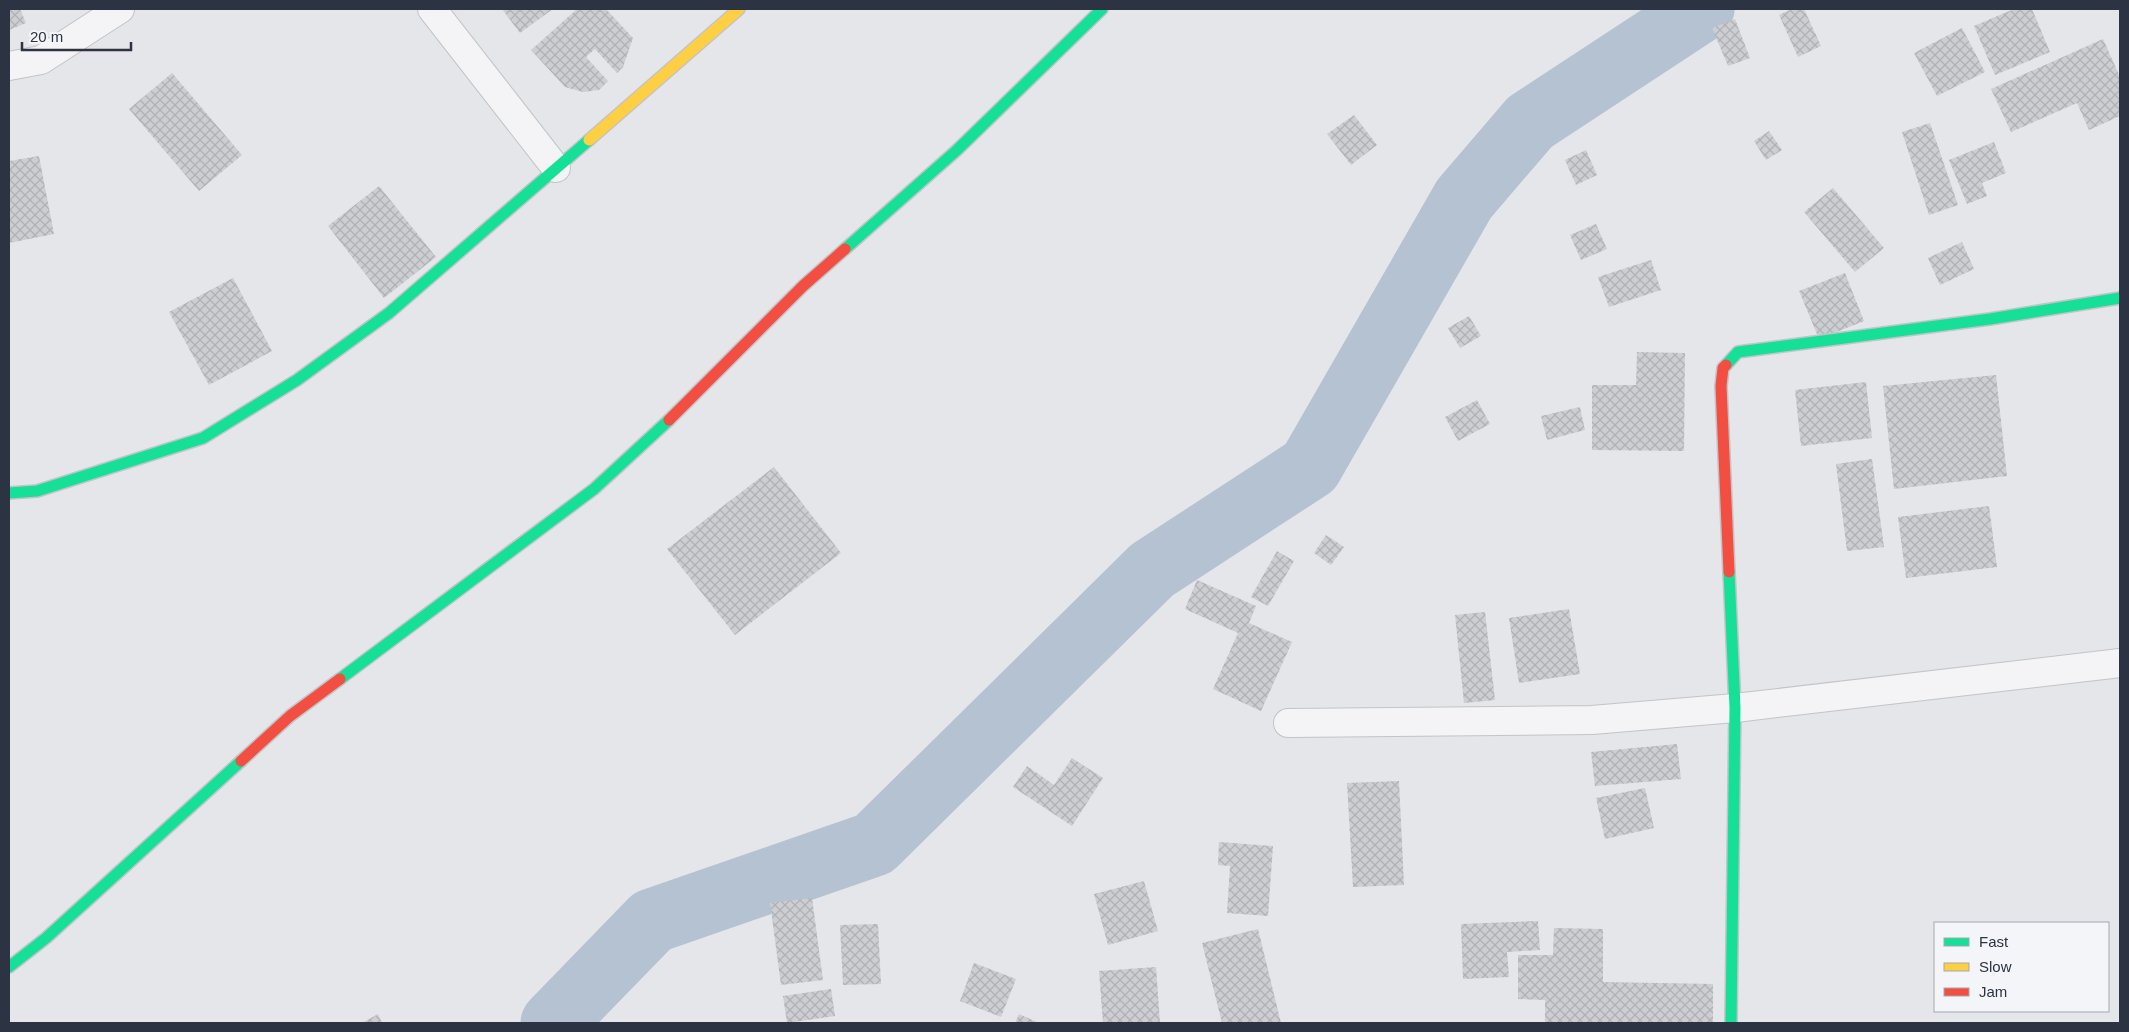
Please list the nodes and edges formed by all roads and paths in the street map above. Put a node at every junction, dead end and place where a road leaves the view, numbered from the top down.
1 (120, 9) edge
2 (432, 9) edge
3 (739, 9) edge
4 (1102, 9) edge
5 (9, 66) edge
6 (556, 168) junction
7 (2120, 298) edge
8 (9, 494) edge
9 (2120, 663) edge
10 (1735, 708) junction
11 (1288, 723) dead end
12 (9, 967) edge
13 (1731, 1023) edge

1 - 5 street
2 - 6 street
3 - 6 street
4 - 12 street
6 - 8 street
7 - 10 street
9 - 10 street
10 - 11 street
10 - 13 street

